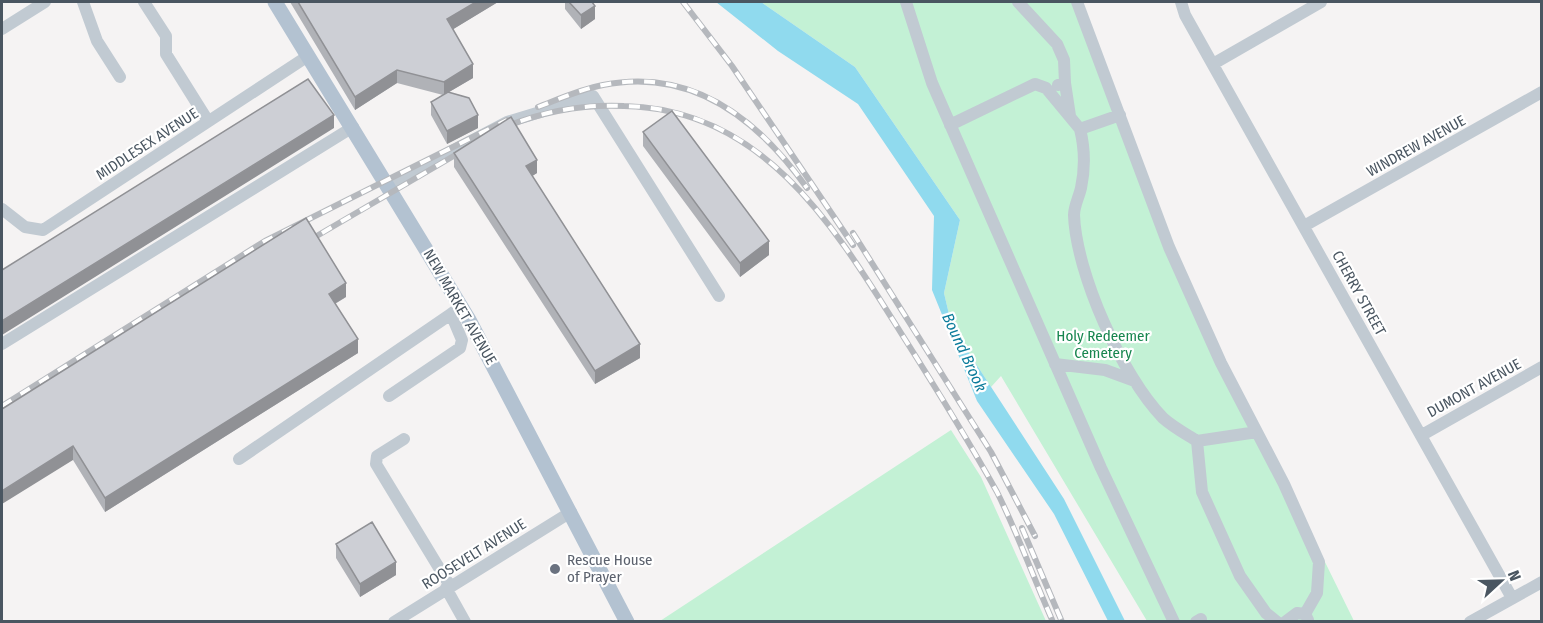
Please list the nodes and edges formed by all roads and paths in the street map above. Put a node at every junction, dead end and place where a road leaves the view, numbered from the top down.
1 (45, 2) edge
2 (83, 2) edge
3 (144, 2) edge
4 (275, 2) edge
5 (906, 2) edge
6 (1018, 2) edge
7 (1077, 2) edge
8 (1181, 2) edge
9 (1321, 2) edge
10 (2, 29) edge
11 (308, 56) junction
12 (1213, 64) junction
13 (120, 77) dead end
14 (1065, 83) junction
15 (1046, 88) junction
16 (1542, 92) edge
17 (1120, 115) junction
18 (1070, 117) junction
19 (208, 121) junction
20 (950, 124) junction
21 (353, 127) junction
22 (1080, 129) junction
23 (388, 185) junction
24 (2, 209) edge
25 (1304, 226) junction
26 (719, 296) dead end
27 (456, 310) junction
28 (2, 344) edge
29 (1055, 364) junction
30 (1542, 367) edge
31 (1135, 381) junction
32 (390, 396) dead end
33 (1257, 432) junction
34 (1422, 435) junction
35 (404, 439) dead end
36 (1197, 441) junction
37 (239, 459) dead end
38 (571, 512) junction
39 (1542, 582) edge
40 (448, 587) junction
41 (1512, 598) junction
42 (1307, 618) edge
43 (394, 621) edge
44 (465, 621) edge
45 (627, 621) edge
46 (1174, 621) edge
47 (1277, 621) edge
48 (1285, 621) edge
49 (1470, 621) edge

1 - 10 street
2 - 13 street
3 - 19 street
4 - 11 main road, NEW MARKET AVENUE
5 - 20 street
6 - 14 street
7 - 17 street
8 - 12 street, CHERRY STREET
9 - 12 street
11 - 19 street, MIDDLESEX AVENUE
11 - 21 main road, NEW MARKET AVENUE
12 - 25 street, CHERRY STREET
14 - 15 street
14 - 18 street
15 - 18 street
15 - 20 street
16 - 25 street, WINDREW AVENUE
17 - 22 street
17 - 33 street
18 - 22 street
19 - 24 street, MIDDLESEX AVENUE
20 - 29 street
21 - 23 main road, NEW MARKET AVENUE
21 - 28 street
22 - 31 street
23 - 26 street
23 - 27 main road, NEW MARKET AVENUE
25 - 34 street, CHERRY STREET
27 - 32 street
27 - 37 street
27 - 38 main road, NEW MARKET AVENUE
29 - 31 street
29 - 46 street
30 - 34 street, DUMONT AVENUE
31 - 36 street
33 - 36 street
33 - 42 street
34 - 41 street, CHERRY STREET
35 - 40 street
36 - 47 street
38 - 40 street, ROOSEVELT AVENUE
38 - 45 main road, NEW MARKET AVENUE
39 - 41 street
40 - 43 street, ROOSEVELT AVENUE
40 - 44 street
41 - 49 street
42 - 48 street

